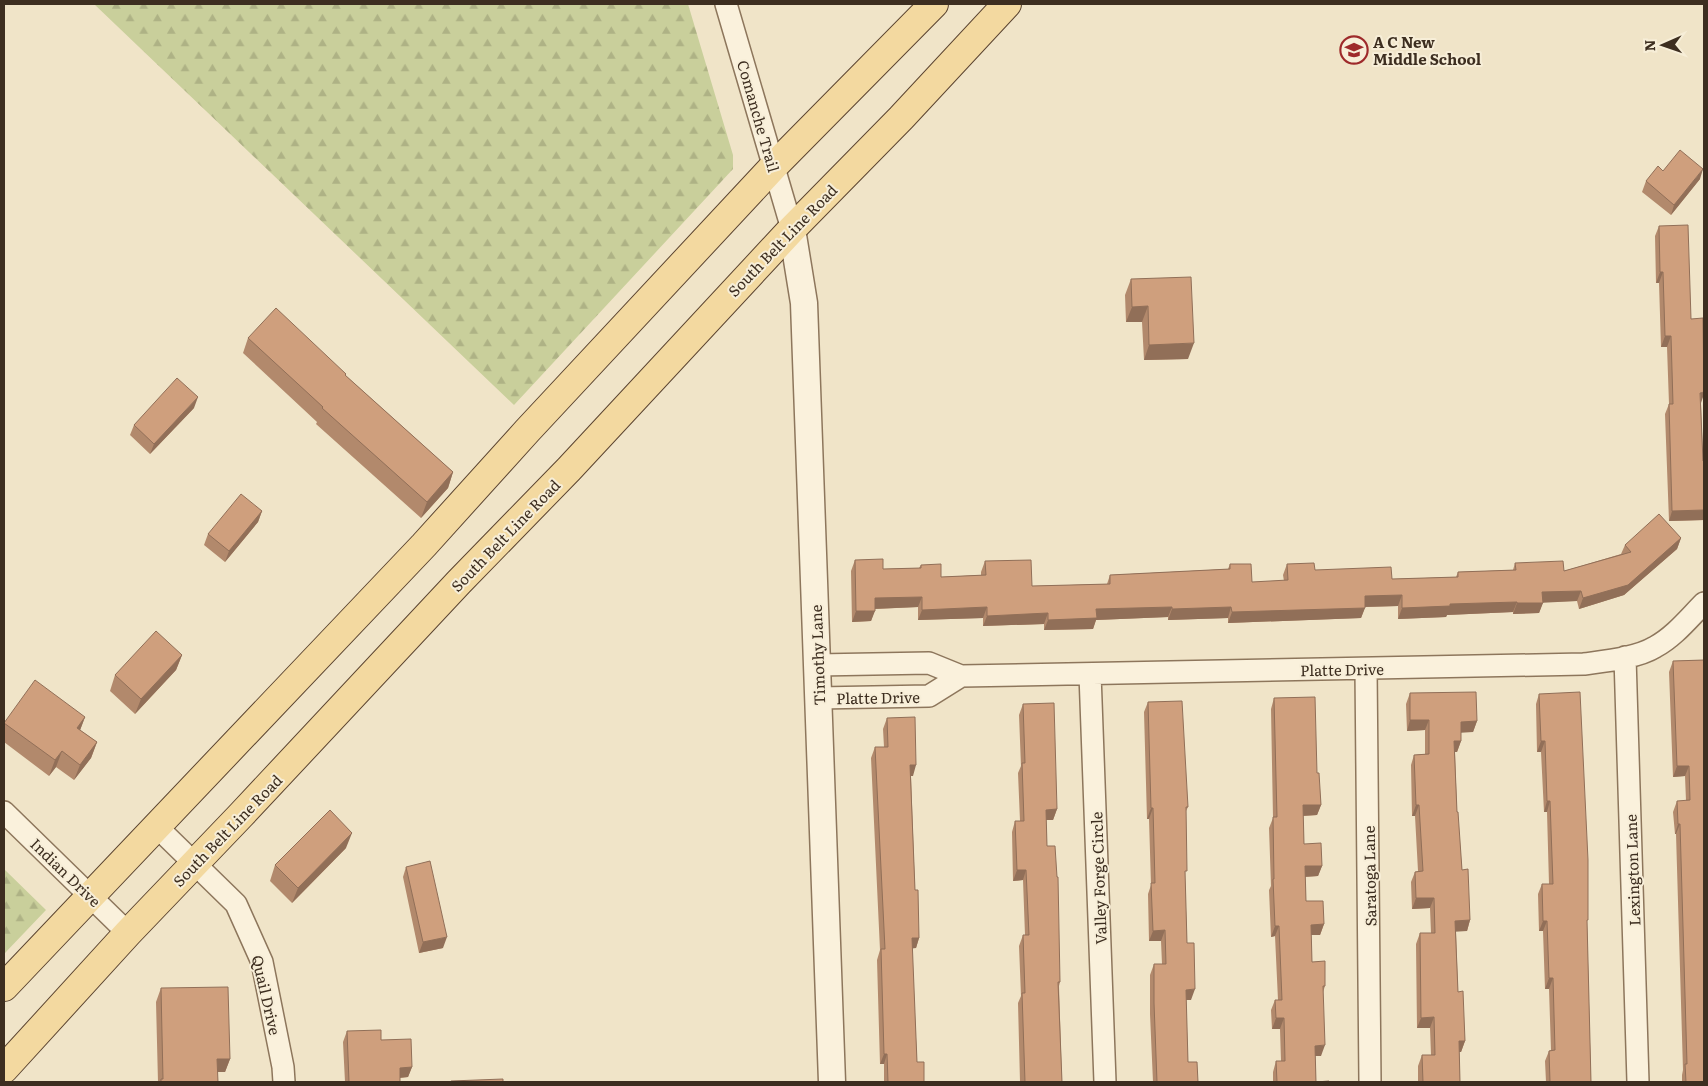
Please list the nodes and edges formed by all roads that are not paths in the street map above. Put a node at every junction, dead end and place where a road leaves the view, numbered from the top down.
1 (726, 4) edge
2 (934, 4) edge
3 (1007, 4) edge
4 (774, 166) junction
5 (792, 228) junction
6 (1704, 603) edge
7 (1625, 657) junction
8 (817, 665) junction
9 (1366, 669) junction
10 (1090, 674) junction
11 (961, 676) junction
12 (818, 698) junction
13 (4, 812) edge
14 (156, 826) junction
15 (194, 864) junction
16 (90, 896) junction
17 (128, 932) junction
18 (4, 987) edge
19 (4, 1069) edge
20 (284, 1082) edge
21 (832, 1082) edge
22 (1105, 1082) edge
23 (1370, 1082) edge
24 (1638, 1082) edge

1 - 4 street, Comanche Trail
2 - 4 main road
3 - 5 main road, South Belt Line Road
4 - 5 street, Comanche Trail
4 - 14 main road
5 - 8 street, Timothy Lane
5 - 15 main road, South Belt Line Road
6 - 7 street, Platte Drive
7 - 9 street, Platte Drive
7 - 24 street, Lexington Lane
8 - 11 street, Platte Drive
8 - 12 street, Timothy Lane
9 - 10 street, Platte Drive
9 - 23 street, Saratoga Lane
10 - 11 street, Platte Drive
10 - 22 street, Valley Forge Circle
11 - 12 street, Platte Drive
12 - 21 street, Timothy Lane
13 - 16 street, Indian Drive
14 - 15 street, Quail Drive
14 - 16 main road
15 - 17 main road, South Belt Line Road
15 - 20 street, Quail Drive
16 - 17 street, Indian Drive
16 - 18 main road
17 - 19 main road, South Belt Line Road

